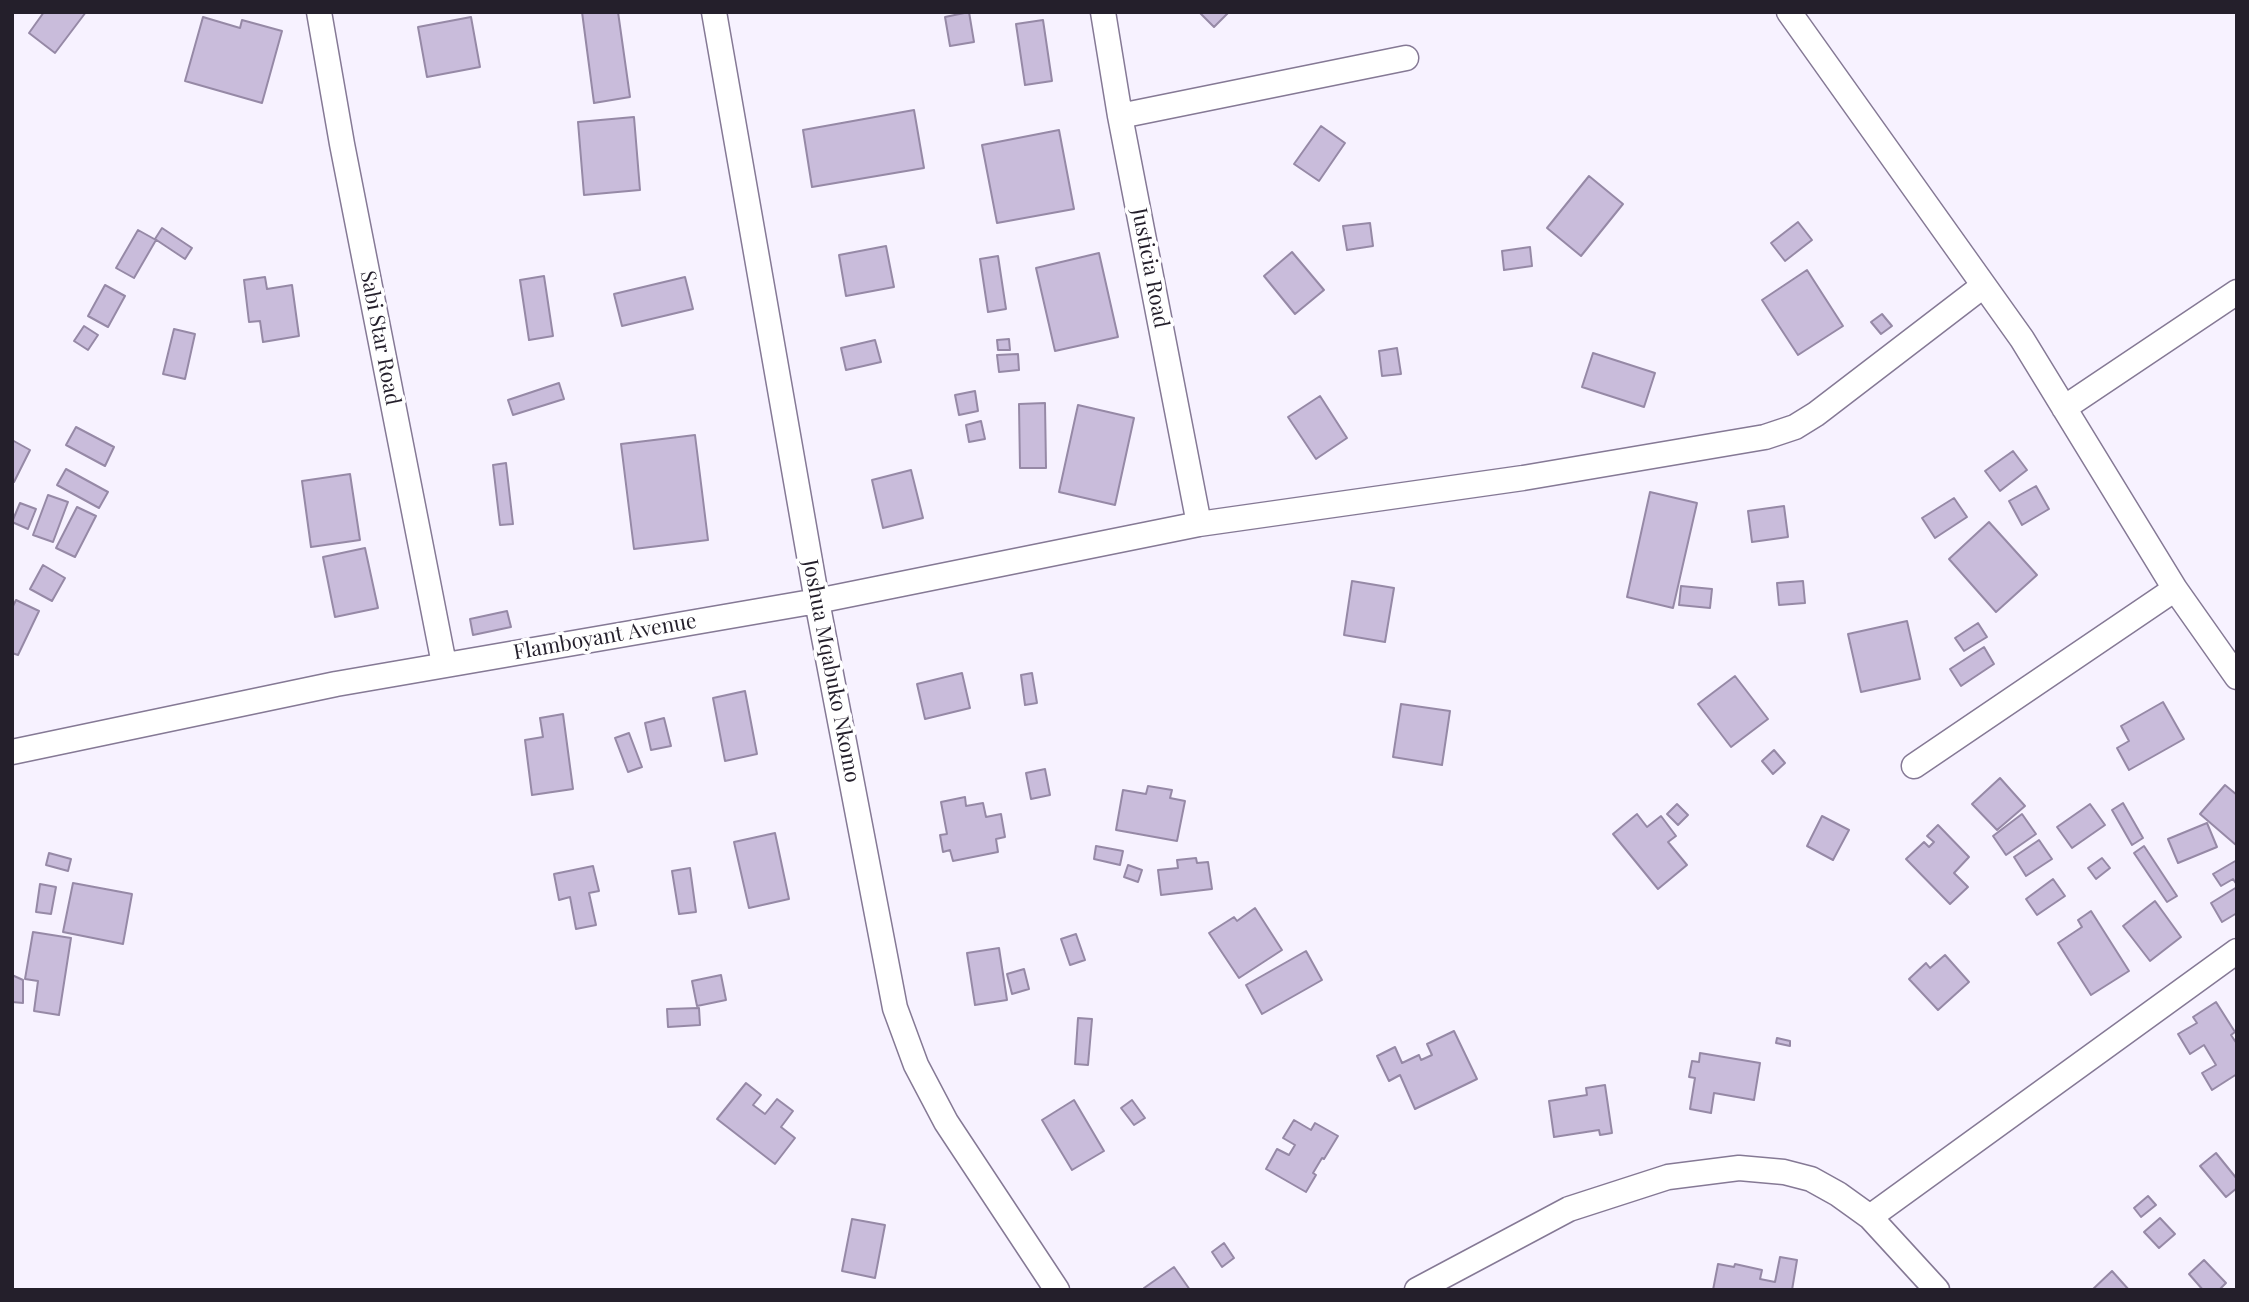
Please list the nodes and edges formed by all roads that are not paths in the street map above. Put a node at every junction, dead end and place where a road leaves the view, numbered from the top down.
1 (319, 12) edge
2 (714, 12) edge
3 (1103, 12) edge
4 (1789, 12) edge
5 (1406, 58) dead end
6 (1120, 116) junction
7 (1983, 286) junction
8 (2237, 292) edge
9 (2064, 408) junction
10 (1199, 524) junction
11 (2175, 589) junction
12 (817, 601) junction
13 (444, 664) junction
14 (2237, 677) edge
15 (12, 752) edge
16 (1914, 766) dead end
17 (2237, 951) edge
18 (1870, 1217) junction
19 (1057, 1290) edge
20 (1417, 1290) edge
21 (1937, 1290) edge

1 - 13 street, Sabi Star Road
2 - 12 street, Joshua Mqabuko Nkomo
3 - 6 street, Justicia Road
4 - 7 street
5 - 6 street
6 - 10 street, Justicia Road
7 - 9 street
7 - 10 street, Flamboyant Avenue
8 - 9 street
9 - 11 street
10 - 12 street, Flamboyant Avenue
11 - 14 street
11 - 16 street
12 - 13 street, Flamboyant Avenue
12 - 19 street, Joshua Mqabuko Nkomo
13 - 15 street, Flamboyant Avenue
17 - 18 street
18 - 20 street
18 - 21 street

